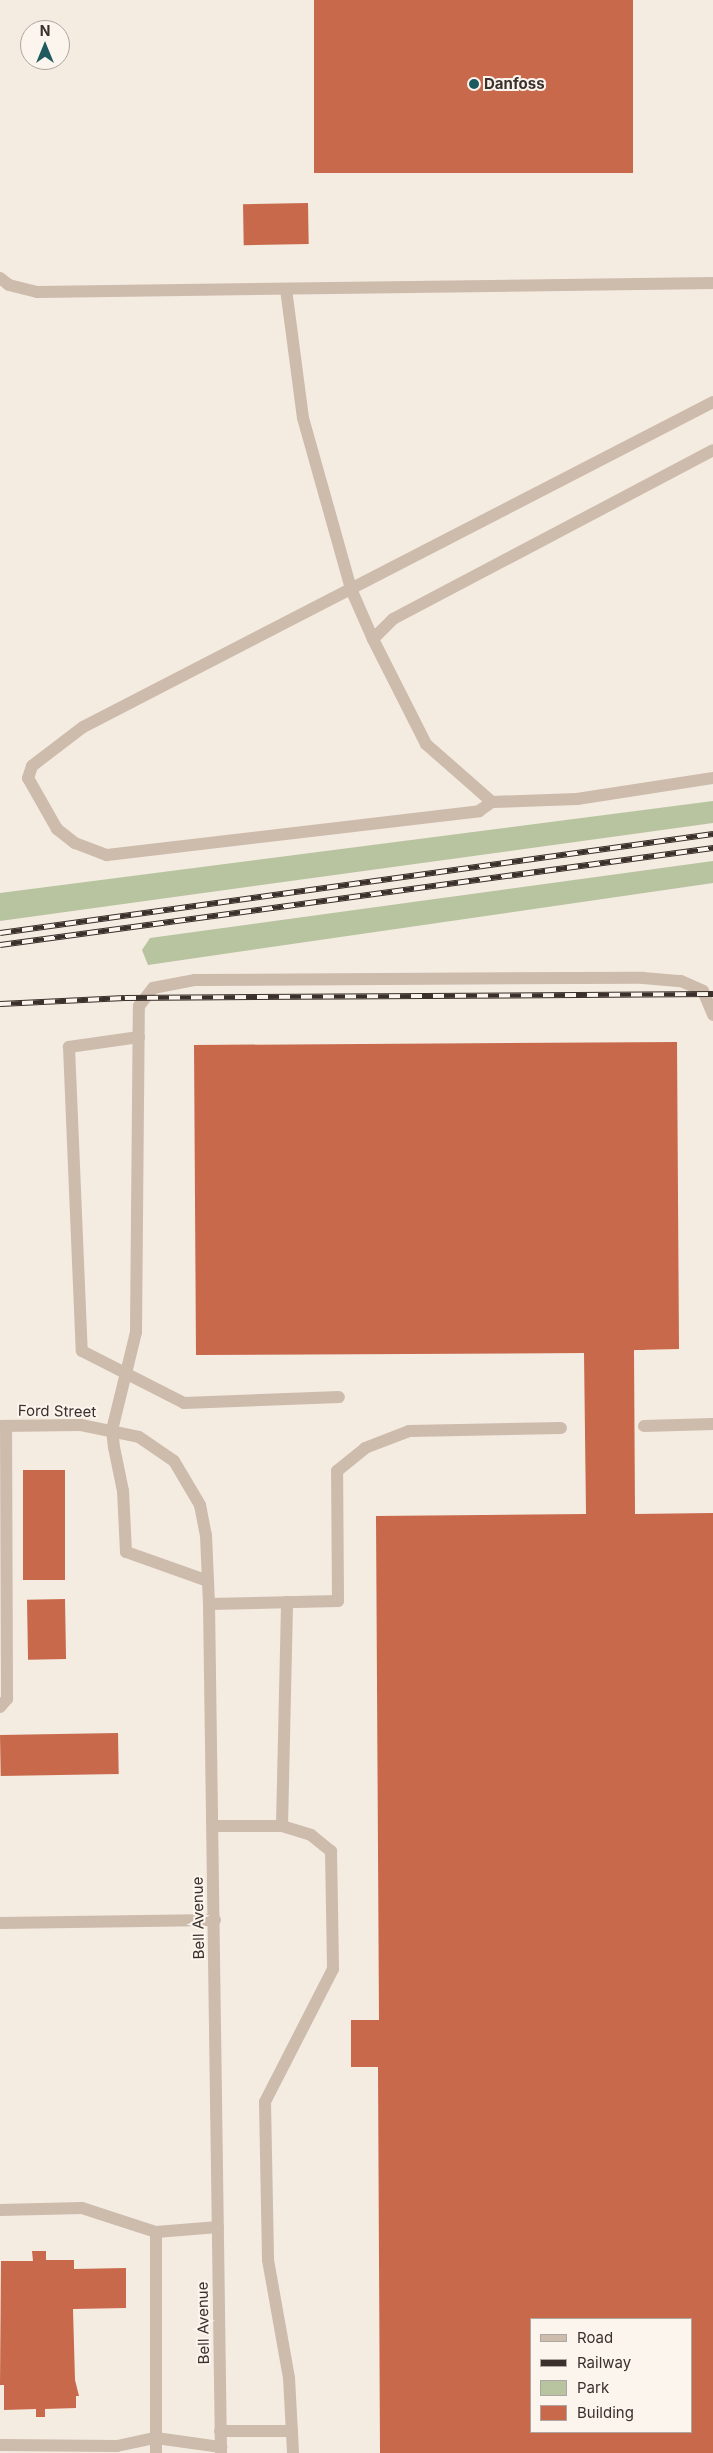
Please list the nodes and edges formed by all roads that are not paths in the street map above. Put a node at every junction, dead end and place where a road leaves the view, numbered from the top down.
1 (0, 278) edge
2 (713, 283) edge
3 (286, 289) junction
4 (713, 402) edge
5 (713, 450) edge
6 (351, 589) junction
7 (373, 638) junction
8 (713, 778) edge
9 (492, 802) junction
10 (713, 1015) edge
11 (138, 1037) junction
12 (126, 1373) junction
13 (339, 1396) dead end
14 (713, 1424) edge
15 (3, 1426) edge
16 (644, 1426) dead end
17 (561, 1428) dead end
18 (112, 1430) junction
19 (208, 1581) junction
20 (287, 1602) junction
21 (209, 1604) junction
22 (0, 1707) edge
23 (214, 1826) junction
24 (282, 1826) junction
25 (215, 1920) junction
26 (0, 1923) edge
27 (0, 2210) edge
28 (218, 2227) junction
29 (156, 2232) junction
30 (220, 2431) junction
31 (292, 2431) junction
32 (156, 2438) junction
33 (0, 2445) edge
34 (221, 2450) edge
35 (156, 2453) edge
36 (294, 2453) edge

1 - 3 street
2 - 3 street
3 - 6 street
4 - 6 street
5 - 7 street
6 - 7 street
6 - 9 street
7 - 9 street
8 - 9 street
10 - 11 street
11 - 12 street
11 - 12 street
12 - 13 street
12 - 18 street
14 - 16 street
15 - 18 street, Ford Street
15 - 22 street
17 - 20 street
18 - 19 street, Bell Avenue
18 - 19 street
19 - 21 street, Bell Avenue
20 - 21 street
20 - 24 street
21 - 23 street, Bell Avenue
23 - 24 street
23 - 25 street, Bell Avenue
24 - 31 street
25 - 26 street
25 - 28 street, Bell Avenue
27 - 29 street
28 - 29 street
28 - 30 street, Bell Avenue
29 - 32 street
30 - 31 street
30 - 34 street, Bell Avenue
31 - 36 street
32 - 33 street
32 - 34 street
32 - 35 street

